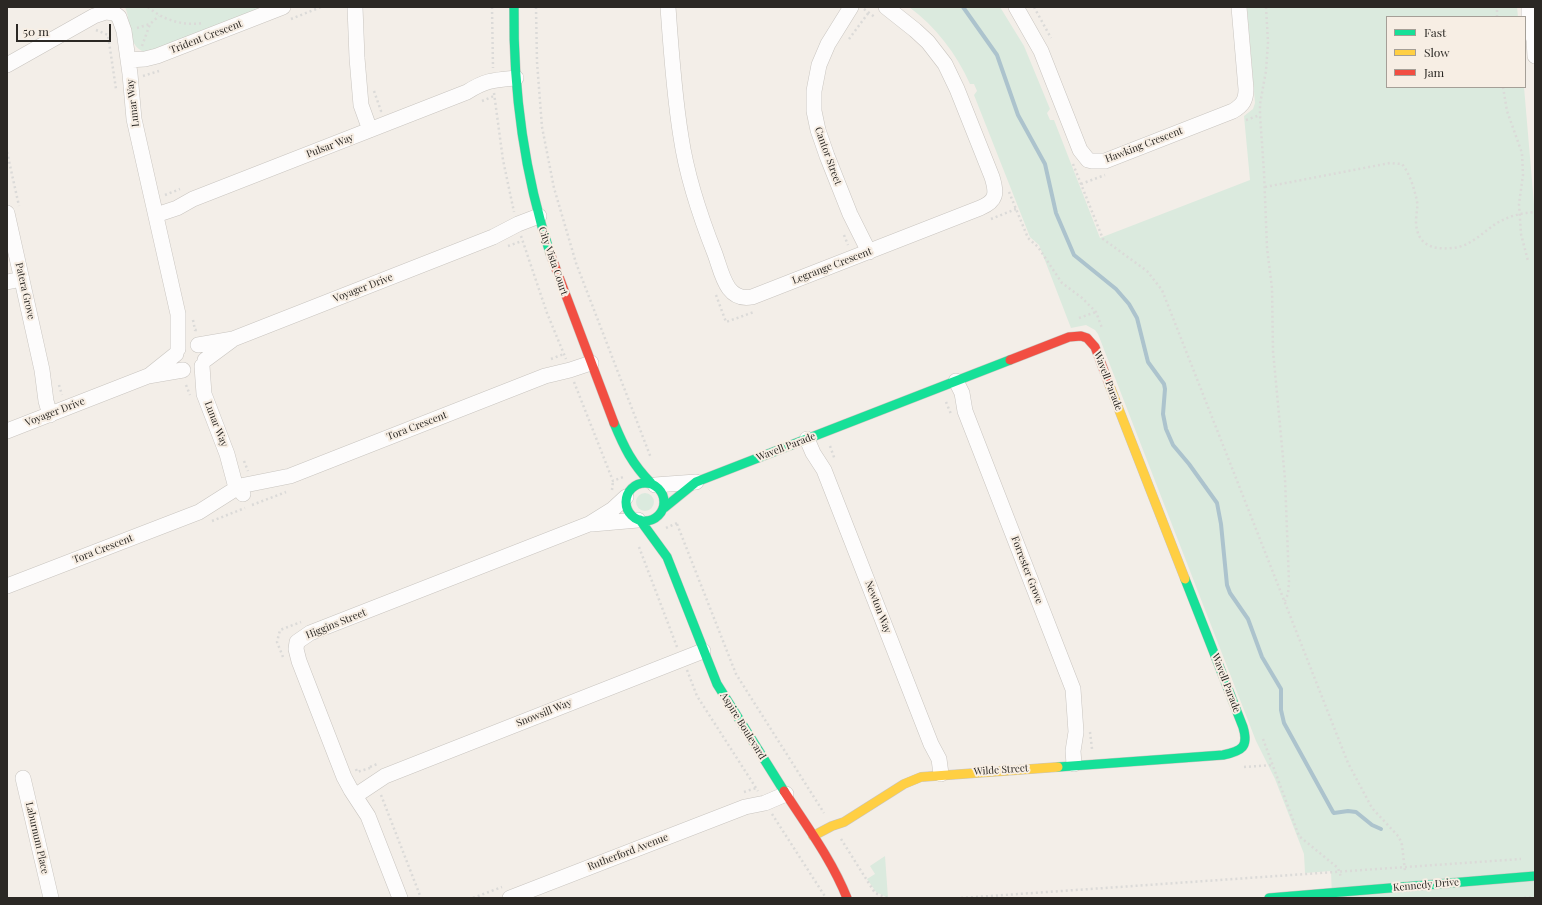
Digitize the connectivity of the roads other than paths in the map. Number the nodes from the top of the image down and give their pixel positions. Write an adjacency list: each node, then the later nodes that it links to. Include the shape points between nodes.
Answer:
1 (283, 7): 15 (street, Trident Crescent, via 157,56)
2 (355, 7): 18 (street, via 360,85)
3 (514, 7): 17 (street)
4 (668, 7): 22 (street, Legrange Crescent, via 677,114 685,161 707,234 731,292 738,298 752,298)
5 (851, 7): 12 (street, Cantor Street)
6 (1016, 7): 7 (street, Hawking Crescent, via 1041,51 1080,150 1088,160 1096,162 1233,111 1240,106 1245,100 1246,89)
7 (1239, 7)
8 (1529, 7): 13 (street, via 1529,23)
9 (864, 9): 12 (street, Cantor Street)
10 (114, 10): 15 (street, Lunar Way); 16 (street, Lunar Way, via 94,16)
11 (883, 14): 22 (street, Legrange Crescent, via 915,30 945,64 957,88 994,184 995,193 988,205)
12 (838, 30): 22 (street, Cantor Street, via 828,44 819,65 814,91 814,111 821,141 850,214)
13 (1534, 35): 14 (street)
14 (1535, 56)
15 (135, 60): 19 (street, Lunar Way, via 134,119)
16 (7, 65)
17 (516, 82): 18 (street, Pulsar Way, via 467,92); 21 (street, City Vista Court, via 527,166)
18 (374, 129): 19 (street, Pulsar Way, via 193,199 178,208)
19 (154, 210): 25 (street, Lunar Way)
20 (14, 213): 23 (street, Patera Grove)
21 (540, 221): 26 (street, Voyager Drive, via 518,224 493,237); 29 (street, City Vista Court)
22 (859, 249)
23 (16, 274): 24 (street); 35 (street, Patera Grove, via 42,370 46,401)
24 (7, 282)
25 (185, 314): 27 (street, Lunar Way); 28 (street, Lunar Way)
26 (233, 339): 27 (street, Voyager Drive); 30 (street, Voyager Drive)
27 (198, 340): 28 (street, via 185,344); 30 (street, via 204,351)
28 (177, 352): 31 (street, via 177,363); 32 (street, Voyager Drive)
29 (589, 359): 38 (street, City Vista Court); 43 (street, Tora Crescent, via 567,363 545,376 290,476 272,488)
30 (203, 363): 31 (street, via 195,371); 34 (street, Lunar Way)
31 (185, 370): 32 (street, Voyager Drive); 34 (street, Lunar Way)
32 (148, 376): 35 (street, Voyager Drive)
33 (952, 382): 37 (street, Wavell Parade); 53 (street, Wavell Parade, via 1074,335 1088,337 1095,347 1246,738 1242,749 1231,753); 54 (street, Forrester Grove, via 962,393 958,413 1071,683 1076,732 1082,750)
34 (204, 394): 43 (street, Lunar Way, via 227,454 240,475)
35 (55, 413): 36 (street, Voyager Drive)
36 (7, 431)
37 (811, 438): 41 (street, Wavell Parade); 55 (street, Newton Way, via 820,450 824,470 939,759)
38 (624, 448): 39 (street); 42 (street, via 639,471)
39 (626, 469)
40 (627, 482): 44 (street)
41 (696, 482): 42 (street, Wavell Parade); 45 (street, Wavell Parade)
42 (653, 484): 44 (street, via 635,485); 45 (street, via 664,495)
43 (241, 489): 51 (street, Tora Crescent, via 224,506 199,512)
44 (627, 495): 46 (street, via 627,508 633,517); 48 (street, Higgins Street, via 613,509)
45 (663, 509): 46 (street, via 653,520); 47 (street)
46 (639, 520): 48 (street, Higgins Street); 50 (street, Aspire Boulevard)
47 (663, 523)
48 (589, 524): 58 (street, Higgins Street, via 310,633 297,642 297,654)
49 (664, 536): 50 (street, Aspire Boulevard)
50 (667, 557): 52 (street, Aspire Boulevard)
51 (7, 586)
52 (703, 651): 57 (street, Aspire Boulevard, via 717,684); 58 (street, Snowsill Way)
53 (1169, 758): 54 (street, Wilde Street)
54 (1078, 764): 55 (street, Wilde Street)
55 (935, 775): 59 (street, Wilde Street, via 911,780)
56 (24, 778): 64 (street, Laburnum Place)
57 (783, 789): 60 (street, Aspire Boulevard); 66 (street, Rutherford Avenue, via 765,803 745,807)
58 (351, 790): 65 (street, Higgins Street, via 368,816)
59 (837, 826): 60 (street, Wilde Street)
60 (816, 840): 62 (street, Aspire Boulevard)
61 (1535, 876): 63 (street, Kennedy Drive)
62 (841, 883): 67 (street, Aspire Boulevard); 68 (street, Aspire Boulevard)
63 (1308, 897): 69 (street, Kennedy Drive)
64 (51, 898)
65 (400, 898)
66 (510, 898)
67 (847, 898)
68 (859, 898)
69 (1269, 898)

